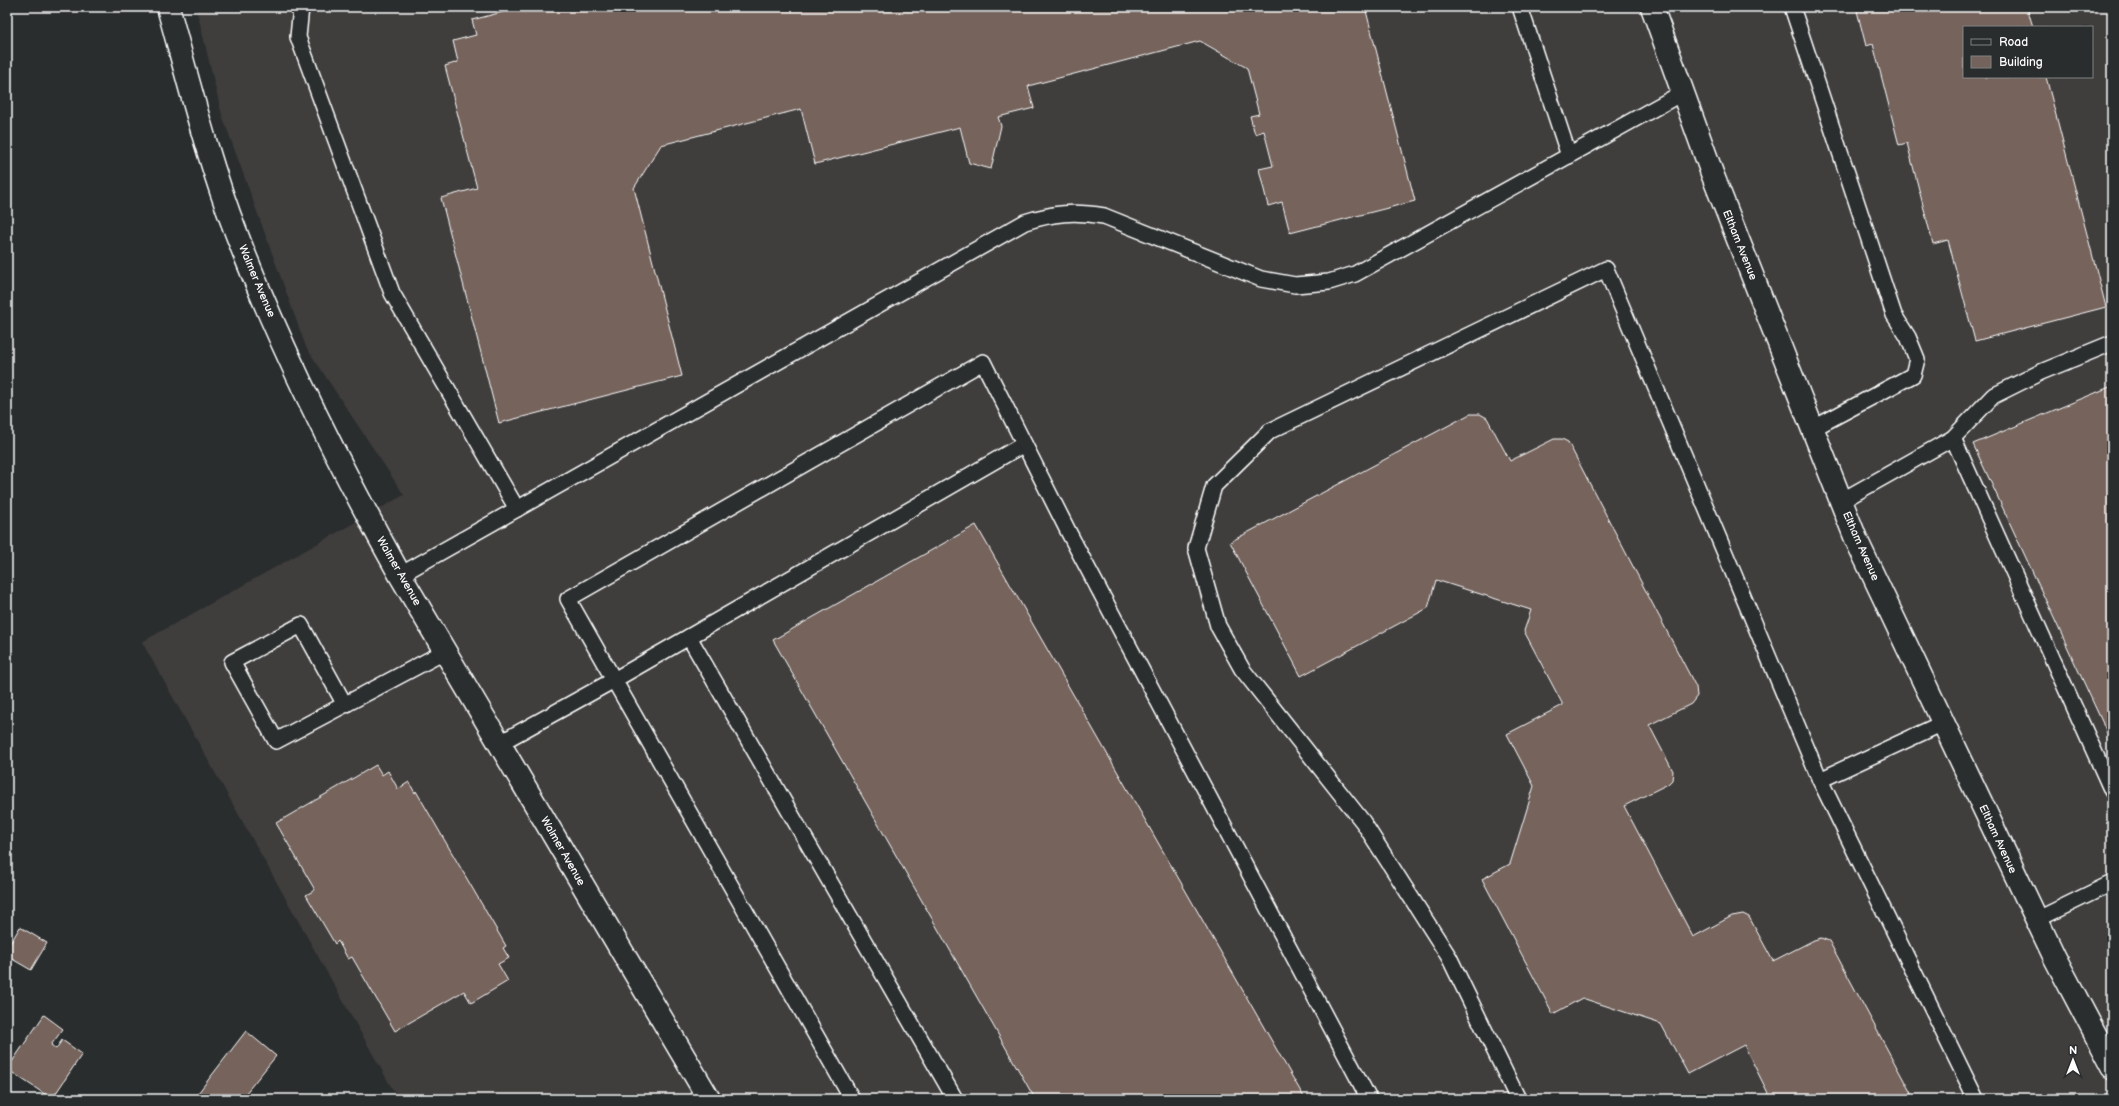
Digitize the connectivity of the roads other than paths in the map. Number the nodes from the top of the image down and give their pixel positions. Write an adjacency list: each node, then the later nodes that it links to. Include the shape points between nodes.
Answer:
1 (168, 7): 14 (street, Walmer Avenue, via 199,120 237,234 296,373 363,508)
2 (301, 7): 13 (lane, via 298,37 392,293)
3 (1520, 7): 7 (lane)
4 (1652, 7): 6 (street, Eltham Avenue)
5 (1792, 7): 9 (lane, via 1894,314 1908,337 1917,360 1913,375)
6 (1682, 93): 7 (lane); 9 (street, Eltham Avenue)
7 (1568, 156): 13 (lane, via 1355,274 1329,282 1295,285 1262,279 1104,216 1079,212 1048,215 1025,222)
8 (2112, 343): 10 (lane, via 2041,372 1992,396)
9 (1812, 429): 12 (street, Eltham Avenue)
10 (1953, 438): 12 (lane); 22 (lane)
11 (1024, 444): 15 (lane); 17 (lane, via 983,362 568,599); 29 (lane)
12 (1841, 501): 19 (street, Eltham Avenue, via 1856,539)
13 (517, 509): 14 (lane)
14 (400, 575): 16 (street, Walmer Avenue)
15 (689, 637): 17 (lane); 28 (lane)
16 (446, 651): 18 (lane); 20 (street, Walmer Avenue)
17 (614, 680): 20 (lane); 27 (lane)
18 (345, 705): 18 (lane, via 276,741 232,662 301,625)
19 (1943, 723): 21 (lane); 24 (street, Eltham Avenue)
20 (500, 743): 26 (street, Walmer Avenue)
21 (1820, 780): 30 (lane, via 1606,269 1270,431 1214,486 1196,548 1218,626 1242,669 1363,822 1445,950); 31 (lane)
22 (2112, 791)
23 (2112, 883): 24 (lane)
24 (2036, 920): 25 (street, Eltham Avenue)
25 (2112, 1066)
26 (709, 1099)
27 (852, 1099)
28 (955, 1099)
29 (1369, 1099)
30 (1518, 1099)
31 (1976, 1099)

